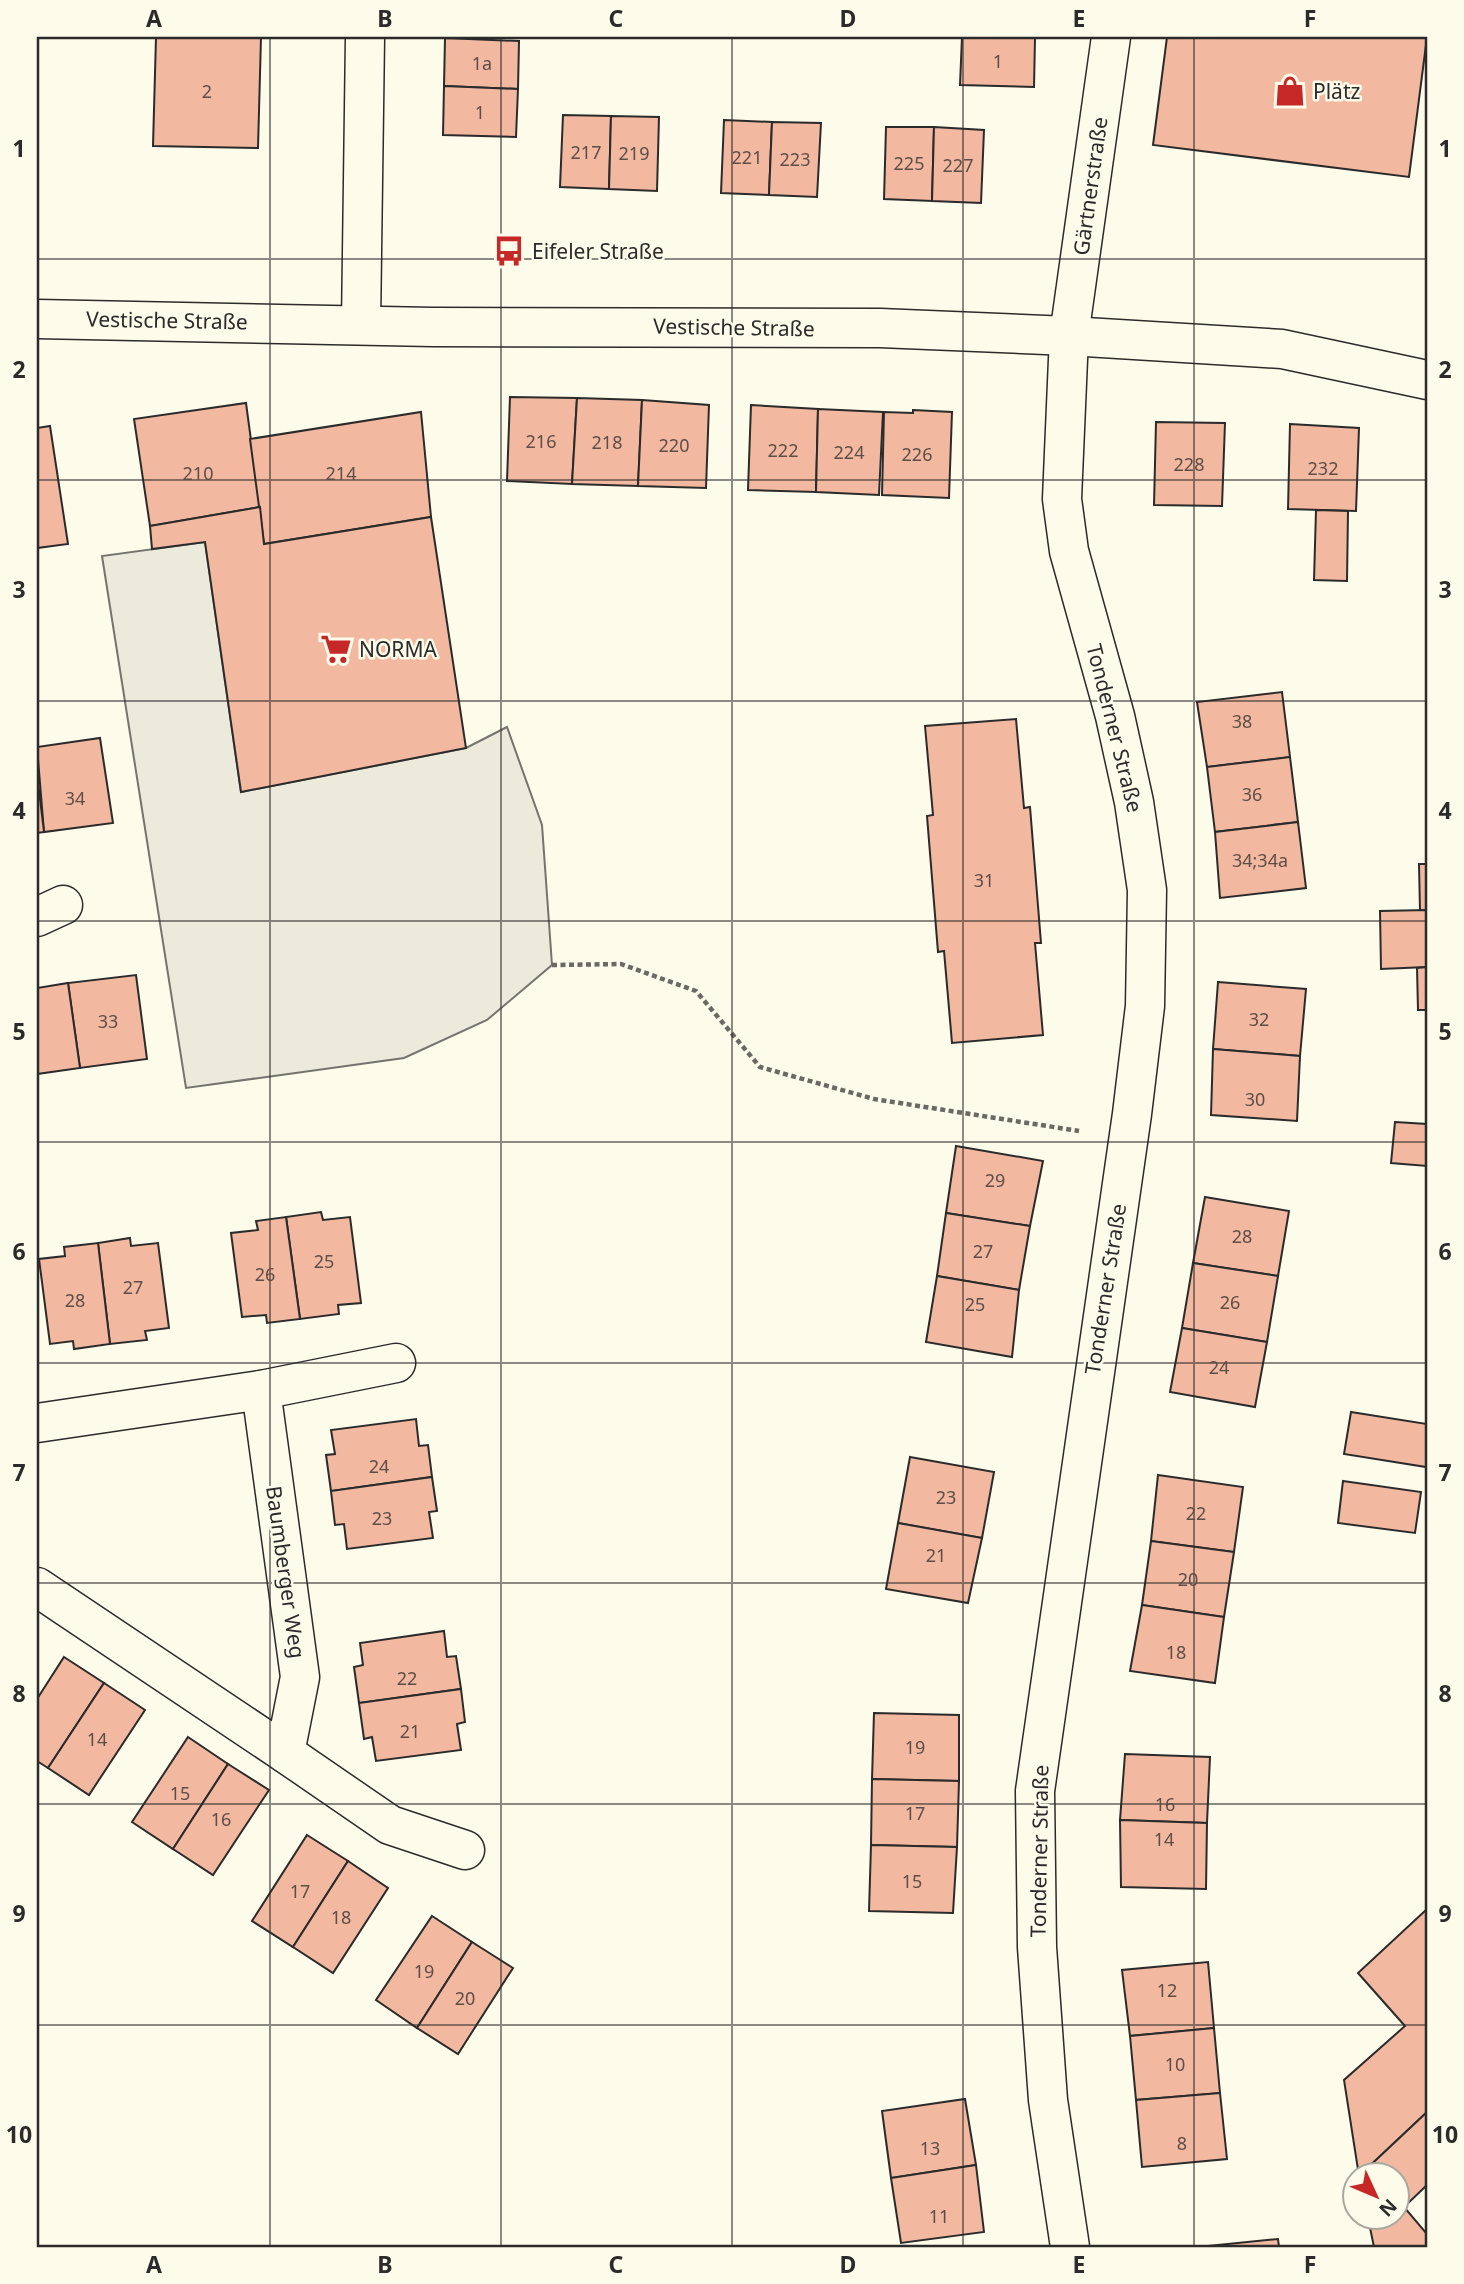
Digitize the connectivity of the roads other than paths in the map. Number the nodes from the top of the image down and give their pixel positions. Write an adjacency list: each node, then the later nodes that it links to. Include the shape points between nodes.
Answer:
1 (365, 37): 4 (street)
2 (1111, 37): 5 (street, Gärtnerstraße)
3 (37, 319): 4 (street, Vestische Straße)
4 (361, 325): 5 (street, Vestische Straße, via 880,328)
5 (1069, 336): 6 (street, Vestische Straße, via 1282,349); 13 (street, Tonderner Straße, via 1062,499 1067,538 1115,716 1147,890 1145,1006 1132,1114 1035,1791 1037,1947 1048,2100)
6 (1427, 380)
7 (396, 1363): 8 (street)
8 (261, 1390): 9 (street); 11 (street, Baumberger Weg, via 300,1677)
9 (37, 1423)
10 (37, 1587): 11 (street)
11 (285, 1753): 12 (street, via 390,1825)
12 (466, 1850)
13 (1070, 2247)

